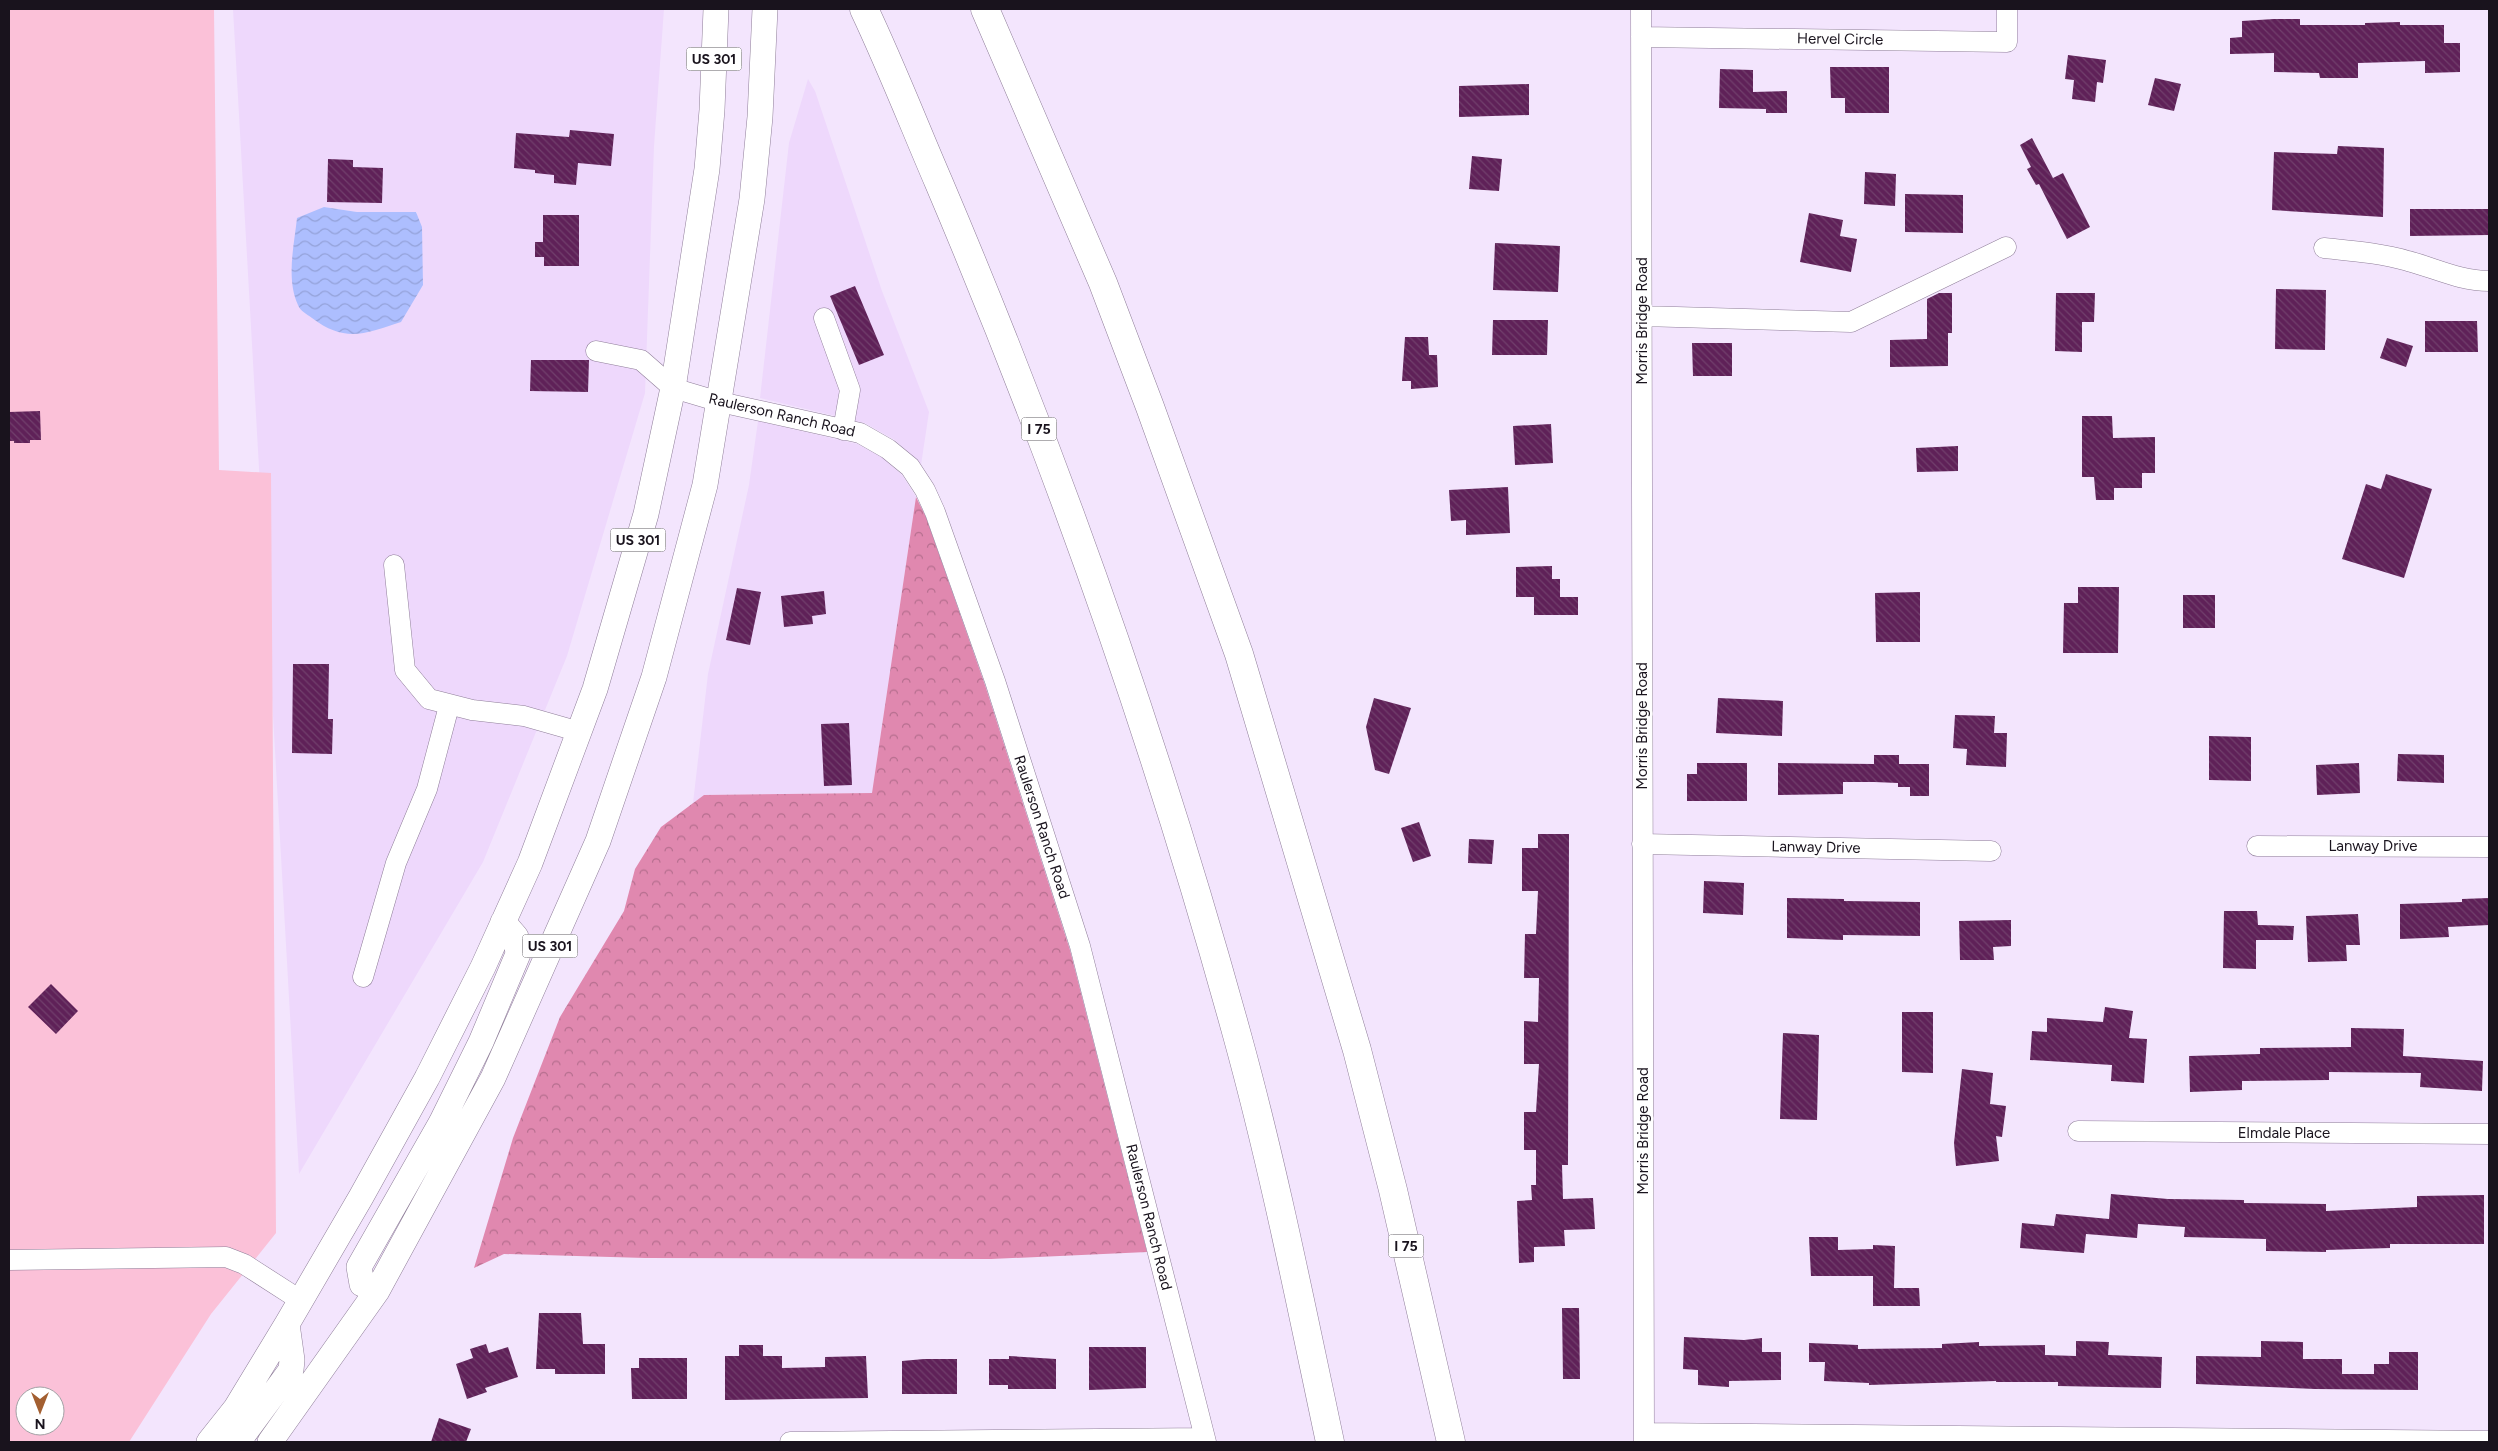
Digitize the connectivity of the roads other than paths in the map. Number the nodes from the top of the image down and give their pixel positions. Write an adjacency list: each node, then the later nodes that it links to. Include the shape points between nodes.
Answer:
1 (716, 9): 14 (main road, US 301, via 707,169)
2 (765, 9): 15 (main road, US 301, via 752,199)
3 (864, 9): 39 (highway, I 75, via 996,318 1072,513 1136,702 1238,1037 1282,1214)
4 (985, 9): 40 (highway, I 75, via 1102,283 1239,654 1357,1050 1393,1190)
5 (1641, 9): 7 (street, Morris Bridge Road)
6 (2008, 9): 7 (street, Hervel Circle, via 2006,42)
7 (1641, 37): 11 (street, Morris Bridge Road)
8 (2006, 248): 11 (street, via 1852,322)
9 (2324, 248): 10 (street, via 2372,252 2468,280)
10 (2489, 281)
11 (1642, 316): 20 (street, Morris Bridge Road)
12 (824, 318): 16 (street, via 850,390)
13 (596, 351): 14 (street, via 641,360)
14 (673, 388): 15 (street, Raulerson Ranch Road); 19 (main road, US 301, via 646,514)
15 (720, 402): 16 (street, Raulerson Ranch Road); 29 (main road, US 301, via 705,485 654,677 598,841 493,1078)
16 (843, 430): 33 (street, Raulerson Ranch Road, via 868,437 910,467 932,504 951,555 1080,946)
17 (394, 565): 18 (street, via 405,670 429,699)
18 (449, 706): 19 (street, via 524,716); 25 (street, via 427,789 396,863)
19 (580, 732): 24 (main road, US 301, via 530,863)
20 (1642, 844): 23 (street, Lanway Drive); 32 (street, Morris Bridge Road)
21 (2257, 846): 22 (street, Lanway Drive)
22 (2489, 847)
23 (1991, 850)
24 (503, 922): 29 (main road, via 516,937 518,954 481,1042 441,1123 359,1267 362,1284); 30 (main road, US 301, via 428,1078)
25 (362, 977)
26 (2078, 1132): 27 (street, Elmdale Place)
27 (2489, 1134)
28 (9, 1260): 30 (street, via 226,1257 244,1264)
29 (377, 1290): 37 (main road, US 301)
30 (300, 1300): 31 (main road, US 301)
31 (287, 1324): 35 (main road, US 301, via 236,1408); 36 (main road, via 291,1370)
32 (1644, 1437): 34 (street)
33 (1206, 1440): 38 (street)
34 (2489, 1441)
35 (209, 1442)
36 (238, 1442)
37 (270, 1442)
38 (790, 1442)
39 (1330, 1442)
40 (1450, 1442)

